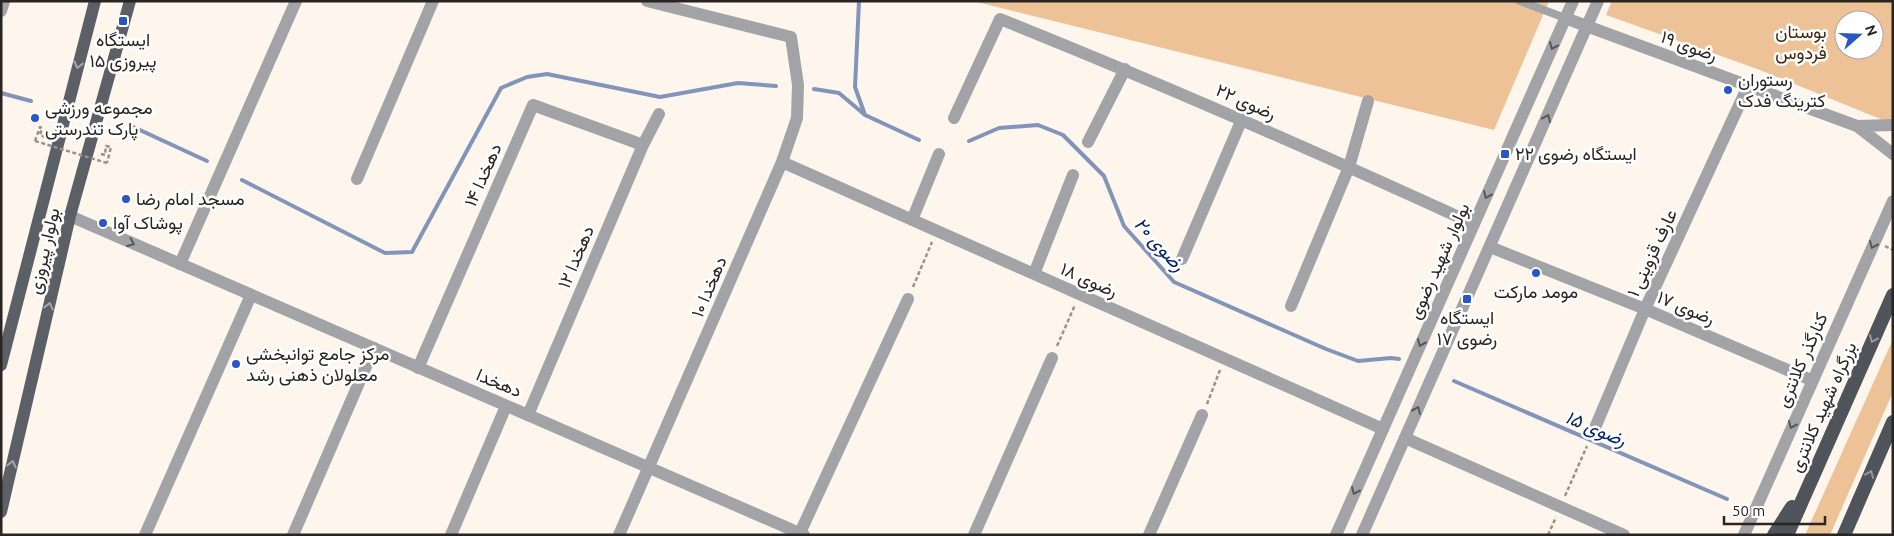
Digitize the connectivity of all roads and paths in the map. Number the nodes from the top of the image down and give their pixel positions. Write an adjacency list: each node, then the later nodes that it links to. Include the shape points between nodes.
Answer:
1 (4, 1): 10 (street)
2 (95, 1): 51 (main road, بولوار پیروزی, one-way to 51)
3 (130, 1): 32 (main road, بولوار پیروزی)
4 (296, 1): 40 (street)
5 (433, 1): 30 (street)
6 (647, 1): 27 (street, دهخدا ۱۰, via 791,37 798,85 797,118)
7 (1520, 1): 11 (lane)
8 (1572, 1): 11 (street, بولوار شهید رضوی)
9 (1598, 1): 12 (street)
10 (1, 11)
11 (1565, 18): 12 (street, رضوی ۱۹); 34 (street, بولوار شهید رضوی, one-way to 34)
12 (1587, 27): 14 (street, رضوی ۱۹); 37 (street, one-way to 12)
13 (1125, 69): 17 (street, رضوی ۲۲, via 1000,19); 18 (street, رضوی ۲۲); 22 (street)
14 (1748, 86): 20 (street, رضوی ۱۹); 47 (street, عارف قزوینی ۱)
15 (1368, 101): 28 (street)
16 (659, 114): 23 (street, دهخدا ۱۲)
17 (954, 118)
18 (1242, 119): 28 (street, رضوی ۲۲); 39 (street)
19 (1893, 125): 20 (street)
20 (1857, 126): 25 (street)
21 (40, 135): 26 (path, bridge, via 40,127 35,141 107,163 110,147 106,146)
22 (1088, 142)
23 (644, 145): 52 (street, دهخدا ۱۴, via 533,105); 55 (street, دهخدا ۱۲)
24 (939, 154): 33 (street)
25 (1893, 154)
26 (105, 155)
27 (782, 162): 33 (street, رضوی ۱۸); 61 (street, دهخدا ۱۰)
28 (1349, 167): 34 (street, رضوی ۲۲); 46 (street)
29 (1073, 174): 41 (street)
30 (357, 179)
31 (1893, 201): 53 (street, کنارگذر کلانتری, one-way to 53)
32 (70, 216): 40 (street, دهخدا, one-way to 40); 64 (main road, بولوار پیروزی, one-way to 32)
33 (912, 220): 35 (street, رضوی ۱۸)
34 (1474, 224): 58 (street, بولوار شهید رضوی, one-way to 58)
35 (936, 231): 41 (street, رضوی ۱۸); 45 (path)
36 (1884, 246): 38 (path)
37 (1490, 247): 47 (street, رضوی ۱۷); 59 (street, one-way to 37)
38 (1893, 250)
39 (1182, 259)
40 (180, 264): 43 (street, دهخدا)
41 (1034, 274): 42 (street, رضوی ۱۸)
42 (1079, 294): 49 (path); 50 (street, رضوی ۱۸)
43 (251, 295): 48 (street, دهخدا); 66 (street)
44 (1893, 295): 62 (highway, بزرگراه شهید کلانتری, one-way to 62)
45 (908, 299): 65 (street)
46 (1291, 306)
47 (1645, 309): 53 (street, رضوی ۱۷); 60 (street, عارف قزوینی ۱)
48 (374, 348): 52 (street, دهخدا); 67 (street)
49 (1052, 358): 70 (street)
50 (1224, 359): 56 (path); 58 (street, رضوی ۱۸)
51 (1, 365)
52 (418, 368): 54 (street, دهخدا)
53 (1811, 380): 76 (street, کنارگذر کلانتری, one-way to 76)
54 (506, 406): 55 (street, دهخدا); 68 (street)
55 (528, 415): 61 (street, دهخدا)
56 (1202, 415): 71 (street)
57 (1893, 422): 79 (highway, one-way to 57)
58 (1383, 429): 72 (street, بولوار شهید رضوی, one-way to 72)
59 (1405, 438): 63 (street); 73 (street)
60 (1590, 440): 63 (path)
61 (649, 468): 65 (street, دهخدا); 69 (street, دهخدا ۱۰)
62 (1812, 478): 77 (highway); 78 (highway, بزرگراه شهید کلانتری)
63 (1560, 506): 74 (path); 75 (street)
64 (1, 512)
65 (800, 534)
66 (145, 535)
67 (294, 535)
68 (451, 535)
69 (619, 535)
70 (974, 535)
71 (1149, 535)
72 (1336, 535)
73 (1362, 535)
74 (1548, 535)
75 (1624, 535)
76 (1744, 535)
77 (1774, 535)
78 (1787, 535)
79 (1844, 535)

